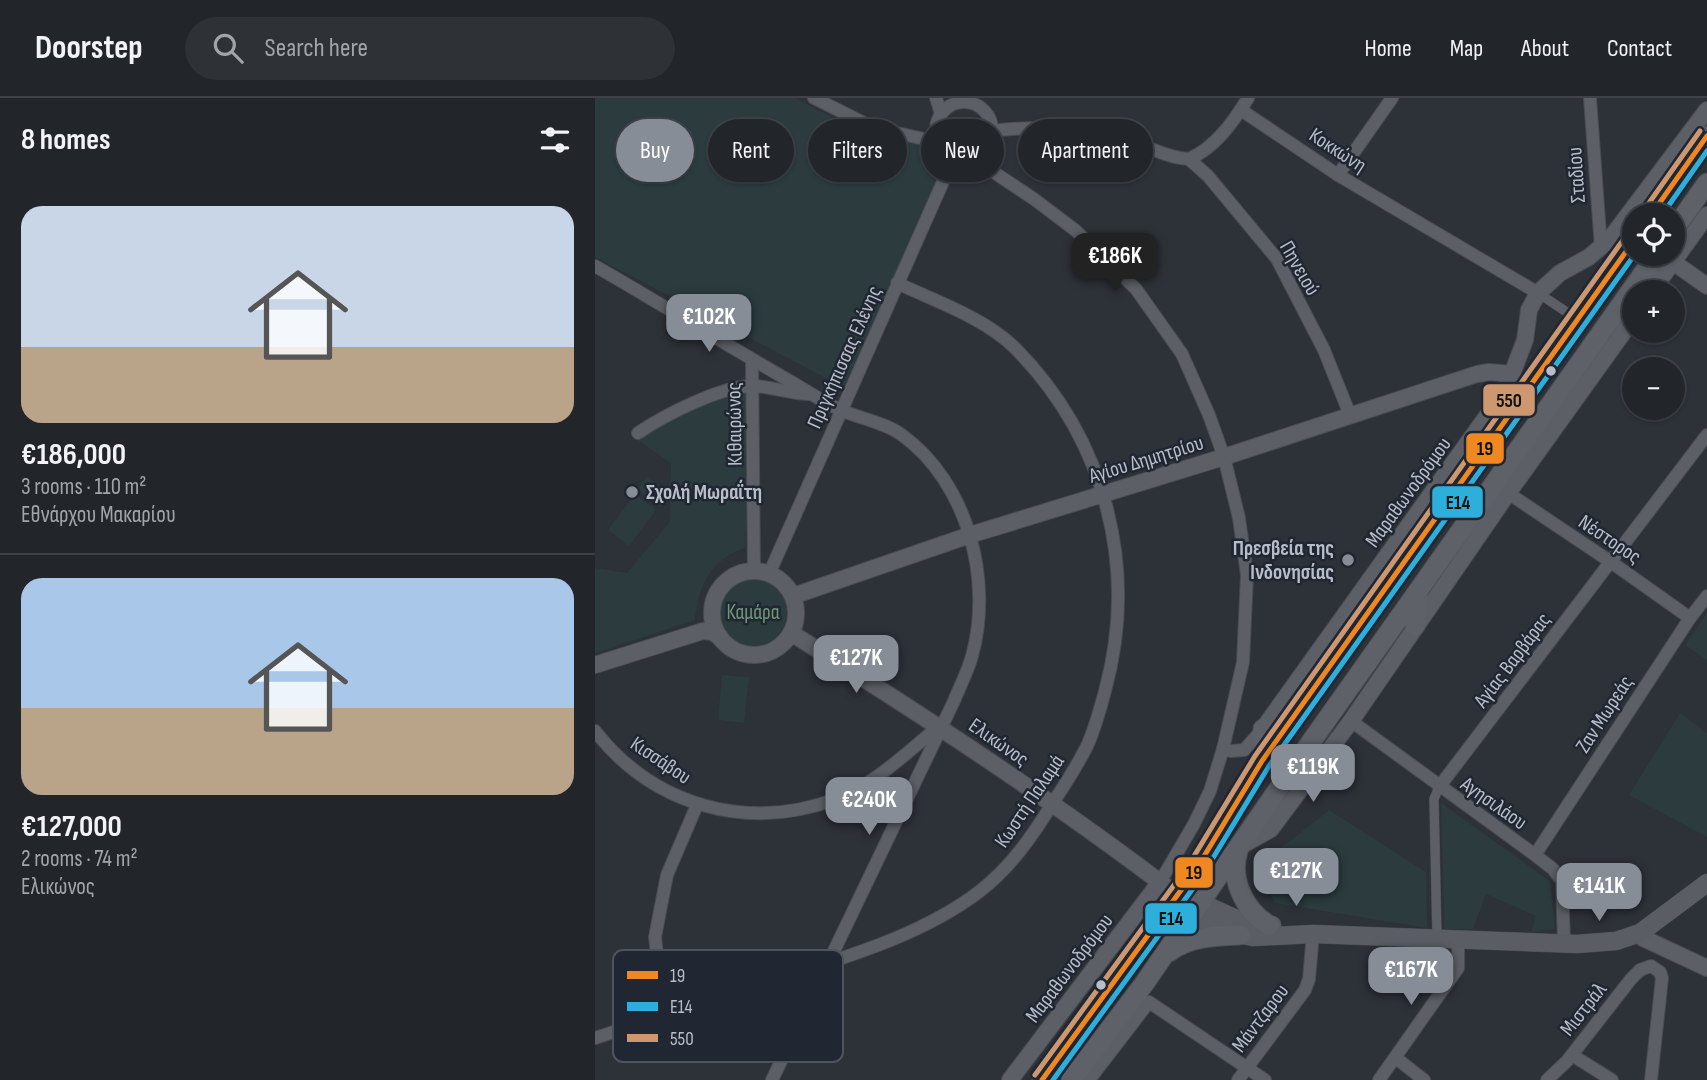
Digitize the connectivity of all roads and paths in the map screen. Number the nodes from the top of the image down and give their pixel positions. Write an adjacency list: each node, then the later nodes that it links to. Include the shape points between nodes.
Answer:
1 (814, 98): 14 (street, via 874,128)
2 (936, 98): 9 (street)
3 (1248, 98): 7 (street)
4 (1392, 98): 16 (street)
5 (1590, 98): 26 (street, Σταδίου)
6 (977, 101): 9 (street, via 956,103); 11 (street)
7 (1241, 110): 15 (street, via 1217,139); 16 (street, Κοκκώνη)
8 (1707, 110): 20 (street)
9 (941, 114): 10 (street)
10 (939, 119)
11 (990, 119)
12 (1004, 130): 15 (street, via 1076,128)
13 (1707, 136): 21 (main road)
14 (921, 138)
15 (1189, 159): 43 (street, Πηνειού, via 1277,259 1324,350)
16 (1338, 175): 34 (street, Κοκκώνη)
17 (1004, 179): 48 (street, via 1075,230 1136,289 1182,354)
18 (943, 182): 32 (street, Πριγκήπισσας Ελένης)
19 (1707, 183): 22 (main road)
20 (1649, 203)
21 (1651, 203)
22 (1685, 214)
23 (1707, 215): 25 (street)
24 (1622, 230): 26 (street)
25 (1685, 238)
26 (1601, 248): 34 (street)
27 (1622, 256): 35 (main road)
28 (595, 266): 30 (street)
29 (1677, 266): 33 (street)
30 (610, 275): 31 (street); 38 (street)
31 (595, 279)
32 (897, 284): 42 (street, Πριγκήπισσας Ελένης); 51 (street, Κωστή Παλαμά, via 954,309 1012,345 1078,432)
33 (1707, 286)
34 (1538, 293): 35 (street, Κοκκώνη); 39 (street, Μαραθωνοδρόμου)
35 (1577, 319): 44 (main road)
36 (1622, 320): 49 (main road)
37 (1622, 322): 50 (street)
38 (753, 360): 40 (street, Κιθαιρώνος); 41 (street)
39 (1512, 374): 43 (street, Αγίου Δημητρίου, via 1477,374); 46 (street, Μαραθωνοδρόμου)
40 (754, 386): 41 (street); 45 (street, via 685,406); 54 (street, Κιθαιρώνος)
41 (813, 394): 42 (street)
42 (841, 410): 52 (street, via 901,433 920,450 940,475); 54 (street, Πριγκήπισσας Ελένης)
43 (1350, 415): 48 (street, Αγίου Δημητρίου)
44 (1501, 424): 46 (main road); 68 (main road)
45 (638, 433)
46 (1476, 433): 65 (street, Μαραθωνοδρόμου)
47 (1707, 435): 53 (street, Αγίας Βαρβάρας)
48 (1224, 457): 51 (street, Αγίου Δημητρίου); 67 (street, via 1247,575 1243,662)
49 (1511, 460): 50 (main road); 55 (main road)
50 (1511, 489): 53 (street, Νέστορος); 59 (street)
51 (1104, 494): 52 (street, Αγίου Δημητρίου); 70 (street, Κωστή Παλαμά, via 1117,558 1112,667 1088,743)
52 (970, 535): 56 (street, Αγίου Δημητρίου); 64 (street, via 979,592 972,656)
53 (1611, 562): 58 (street, Νέστορος); 69 (street, Αγίας Βαρβάρας)
54 (762, 572): 56 (street, via 779,579); 61 (street, via 735,576 720,589 713,618)
55 (1418, 592): 59 (main road); 72 (main road)
56 (793, 596): 60 (street, via 796,621)
57 (1707, 596): 58 (street, Ζαν Μωρεάς)
58 (1690, 618): 73 (street, Ζαν Μωρεάς)
59 (1415, 626): 63 (street)
60 (791, 633): 61 (street, via 777,648 757,654 736,650); 64 (street, Ελικώνος)
61 (720, 637): 62 (street, via 703,631)
62 (595, 665)
63 (1351, 722): 69 (street, Αγησιλάου); 72 (street, via 1271,829)
64 (940, 726): 70 (street, Ελικώνος); 71 (street, Κισσάβου, via 863,785 837,799 772,813 738,814); 86 (street)
65 (1263, 729): 67 (street, Μαραθωνοδρόμου, via 1244,750); 68 (main road)
66 (595, 731): 71 (street, Κισσάβου, via 633,768)
67 (1223, 749): 74 (street, via 1210,791)
68 (1262, 761): 76 (main road)
69 (1439, 787): 73 (street, Αγησιλάου); 82 (street, Αγίας Βαρβάρας, via 1434,799)
70 (1052, 804): 74 (street, Ελικώνος); 87 (street, Κωστή Παλαμά, via 1028,843 979,891 941,916)
71 (697, 805): 85 (street, via 667,875)
72 (1241, 846): 77 (main road); 78 (main road, via 1235,868 1241,892 1252,912)
73 (1535, 855): 84 (street, Αγησιλάου, via 1562,881)
74 (1160, 882): 76 (street, Ελικώνος); 97 (street, Μαραθωνοδρόμου)
75 (1707, 883): 79 (main road)
76 (1177, 895): 77 (main road); 98 (main road)
77 (1198, 907): 78 (main road); 81 (main road, via 1215,927); 88 (main road)
78 (1269, 925): 80 (main road)
79 (1640, 933): 84 (main road, via 1616,941); 89 (street)
80 (1313, 934): 81 (main road); 82 (main road); 95 (street, Μάντζαρου, via 1305,990)
81 (1240, 935): 88 (main road, via 1189,942)
82 (1437, 939): 83 (main road)
83 (1458, 940): 84 (main road); 93 (street, via 1458,968)
84 (1565, 944)
85 (656, 950)
86 (833, 950)
87 (843, 956)
88 (1163, 958): 99 (main road)
89 (1707, 968)
90 (613, 1032): 91 (street, Κωστή Παλαμά)
91 (595, 1038)
92 (1572, 1055): 105 (street, Μιστράλ); 106 (street); 107 (street, Μιστράλ, via 1630,979 1651,966 1662,978)
93 (1396, 1058): 103 (street); 104 (street)
94 (780, 1062): 96 (street)
95 (1247, 1068): 100 (street, via 1149,1002); 101 (street, Μάντζαρου); 102 (street)
96 (772, 1080)
97 (1010, 1080)
98 (1042, 1080)
99 (1071, 1080)
100 (1089, 1080)
101 (1238, 1080)
102 (1265, 1080)
103 (1379, 1080)
104 (1424, 1080)
105 (1547, 1080)
106 (1612, 1080)
107 (1651, 1080)

